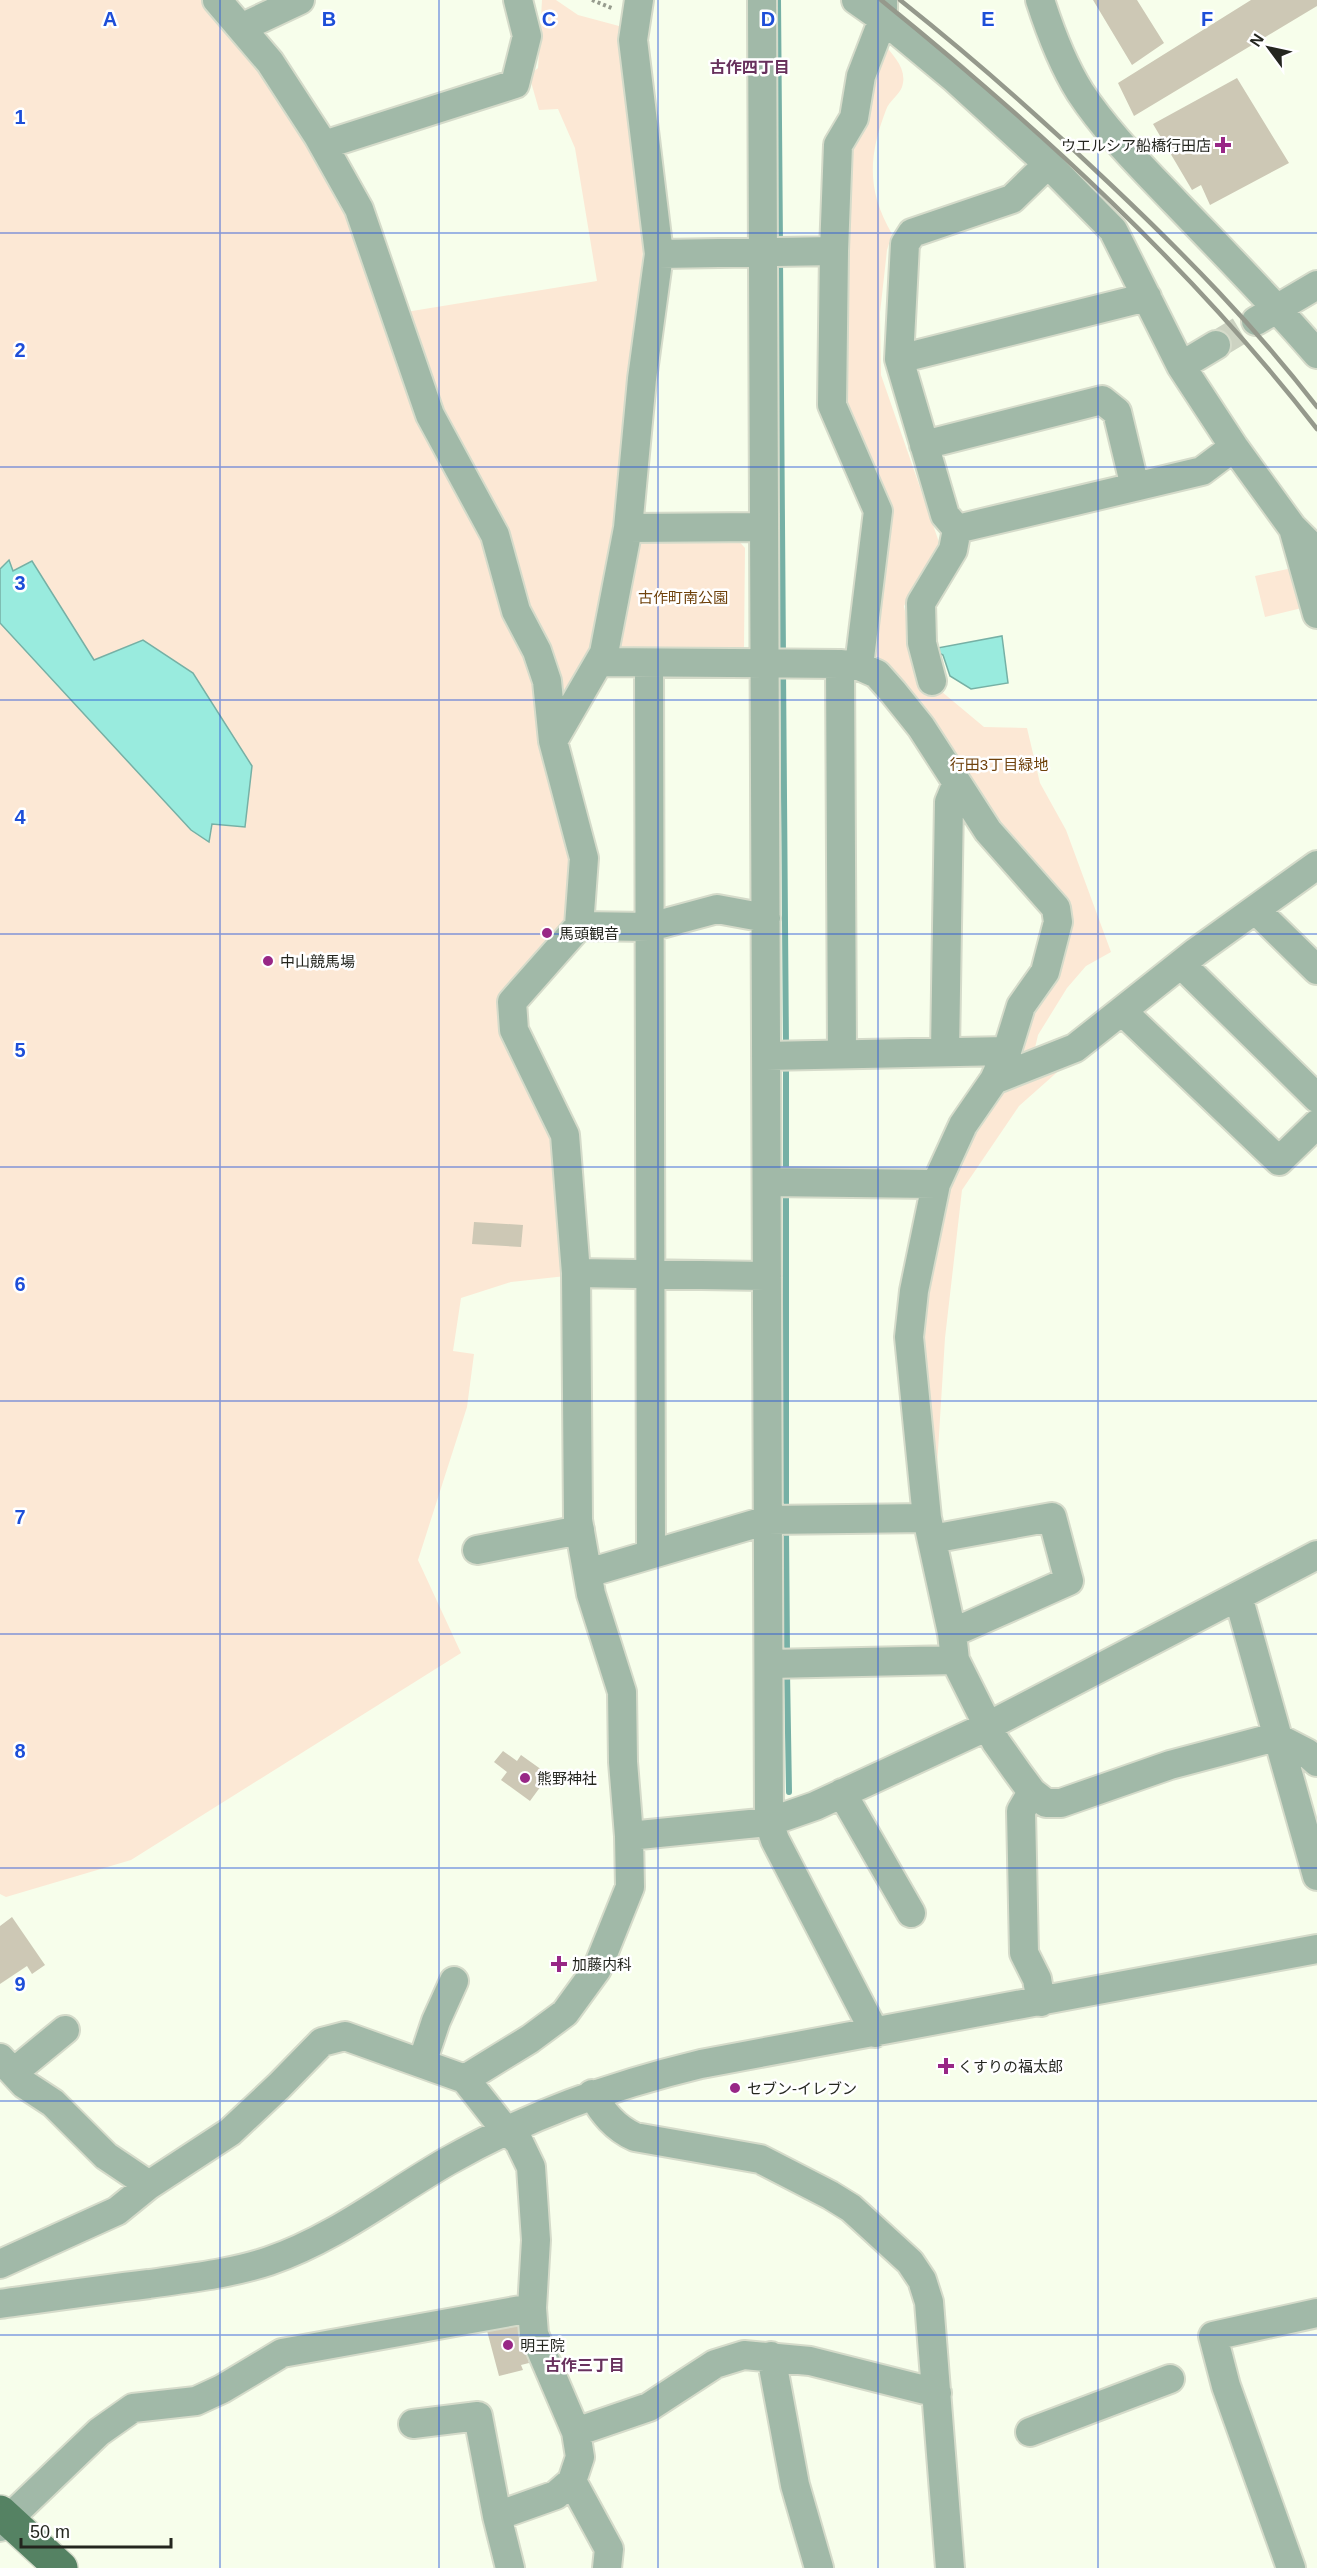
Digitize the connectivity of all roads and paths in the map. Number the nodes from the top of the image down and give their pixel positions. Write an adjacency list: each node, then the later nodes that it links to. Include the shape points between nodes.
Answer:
1 (217, 0): 9 (street)
2 (300, 0): 9 (street)
3 (518, 0): 10 (street, via 527,36 515,84)
4 (639, 0): 14 (street, via 633,40)
5 (762, 0): 13 (street)
6 (856, 0): 8 (street)
7 (1040, 0): 17 (street, via 1063,58 1094,112)
8 (883, 9): 11 (street); 12 (street, via 861,76 854,118 838,145)
9 (241, 28): 10 (street, via 270,62)
10 (324, 146): 36 (street, via 359,208 430,416 495,535 516,611 537,651 547,681)
11 (1048, 164): 16 (street, via 1113,230); 20 (street, via 1012,199 912,233 905,244)
12 (834, 250): 13 (street); 34 (street, via 832,405 878,511)
13 (762, 252): 14 (street); 25 (street)
14 (659, 254): 27 (street)
15 (1317, 285): 17 (street)
16 (1147, 297): 20 (street); 21 (street)
17 (1267, 315): 19 (street)
18 (1216, 345): 21 (street)
19 (1317, 354)
20 (899, 358): 22 (street)
21 (1181, 366): 23 (street)
22 (924, 445): 24 (street, via 1102,400 1117,412); 28 (street, via 945,514)
23 (1234, 447): 24 (street, via 1202,471); 26 (street)
24 (1135, 487): 28 (street)
25 (764, 527): 27 (street); 33 (street)
26 (1292, 527): 29 (street); 30 (street)
27 (628, 528): 31 (street)
28 (957, 529): 35 (street, via 953,550 921,603 922,643)
29 (1317, 552)
30 (1317, 614)
31 (599, 663): 32 (street); 36 (street)
32 (650, 663): 33 (street); 42 (street)
33 (764, 664): 34 (street); 40 (street)
34 (849, 665): 37 (street, via 877,674 921,728); 48 (street)
35 (932, 681)
36 (553, 741): 41 (street, via 584,858)
37 (956, 785): 46 (street, via 988,831 1056,908 1058,922 1046,972 1022,1006); 47 (street, via 949,802)
38 (1317, 865): 39 (street)
39 (1256, 910): 43 (street); 44 (street)
40 (766, 918): 42 (street, via 717,909); 49 (street)
41 (579, 926): 42 (street); 55 (street, via 512,1002 514,1030 565,1135)
42 (650, 927): 56 (street)
43 (1181, 964): 45 (street); 51 (street)
44 (1317, 970)
45 (1122, 1011): 50 (street, via 1075,1048); 52 (street, via 1279,1161)
46 (1007, 1051): 47 (street); 50 (street)
47 (945, 1052): 48 (street)
48 (842, 1054): 49 (street)
49 (766, 1056): 53 (street)
50 (994, 1080): 54 (street, via 963,1125)
51 (1317, 1098)
52 (1317, 1124)
53 (767, 1182): 54 (street); 57 (street)
54 (936, 1184): 59 (street, via 914,1291 909,1337)
55 (576, 1273): 56 (street); 60 (street, via 575,1420)
56 (650, 1274): 57 (street); 62 (street)
57 (767, 1276): 58 (street)
58 (768, 1520): 59 (street); 62 (street); 67 (street)
59 (930, 1529): 66 (street); 66 (street, via 1052,1517 1069,1581)
60 (580, 1530): 61 (street); 64 (street)
61 (477, 1551)
62 (651, 1554): 64 (street)
63 (1317, 1555): 65 (street)
64 (588, 1573): 74 (street, via 622,1692)
65 (1238, 1596): 68 (street); 69 (street)
66 (954, 1647): 67 (street); 68 (street)
67 (769, 1664): 73 (street)
68 (988, 1725): 71 (street); 72 (street)
69 (1276, 1737): 70 (street); 71 (street, via 1170,1765 1061,1803 1046,1803); 75 (street)
70 (1317, 1762)
71 (1032, 1792): 79 (street, via 1022,1811 1024,1953 1037,1979)
72 (842, 1793): 73 (street); 76 (street)
73 (769, 1822): 74 (street); 81 (street, via 775,1840)
74 (629, 1836): 84 (street, via 630,1887 597,1969 565,2013)
75 (1317, 1876)
76 (911, 1913)
77 (1317, 1949): 79 (street)
78 (454, 1982): 82 (street)
79 (1041, 2002): 81 (street)
80 (64, 2030): 83 (street)
81 (895, 2030): 85 (street, via 701,2064)
82 (422, 2063): 84 (street); 87 (street, via 345,2036 322,2042 230,2132)
83 (7, 2065): 87 (street, via 24,2084 53,2103 106,2156)
84 (465, 2079): 86 (street)
85 (592, 2094): 86 (street); 94 (street, via 602,2111 624,2133 760,2159 851,2208 910,2262 922,2280 929,2302)
86 (506, 2129): 89 (street, via 399,2189 341,2227 270,2261 208,2276); 90 (street, via 519,2142 531,2168 536,2240)
87 (149, 2185): 88 (street, via 117,2211)
88 (0, 2264)
89 (0, 2304)
90 (532, 2308): 96 (street, via 534,2334); 100 (street, via 282,2353 196,2401 134,2408 99,2432)
91 (1317, 2313): 106 (street, via 1213,2336 1226,2386)
92 (771, 2356): 94 (street, via 810,2361); 96 (street, via 744,2355 715,2364 649,2407); 104 (street, via 795,2485)
93 (1170, 2379): 97 (street)
94 (937, 2392): 105 (street)
95 (413, 2424): 99 (street, via 478,2416)
96 (576, 2432): 98 (street, via 580,2457)
97 (1030, 2432)
98 (572, 2481): 99 (street, via 556,2495); 103 (street, via 609,2549)
99 (497, 2516): 102 (street)
100 (3, 2520): 101 (main road)
101 (61, 2568)
102 (510, 2568)
103 (607, 2568)
104 (819, 2568)
105 (950, 2568)
106 (1291, 2568)

